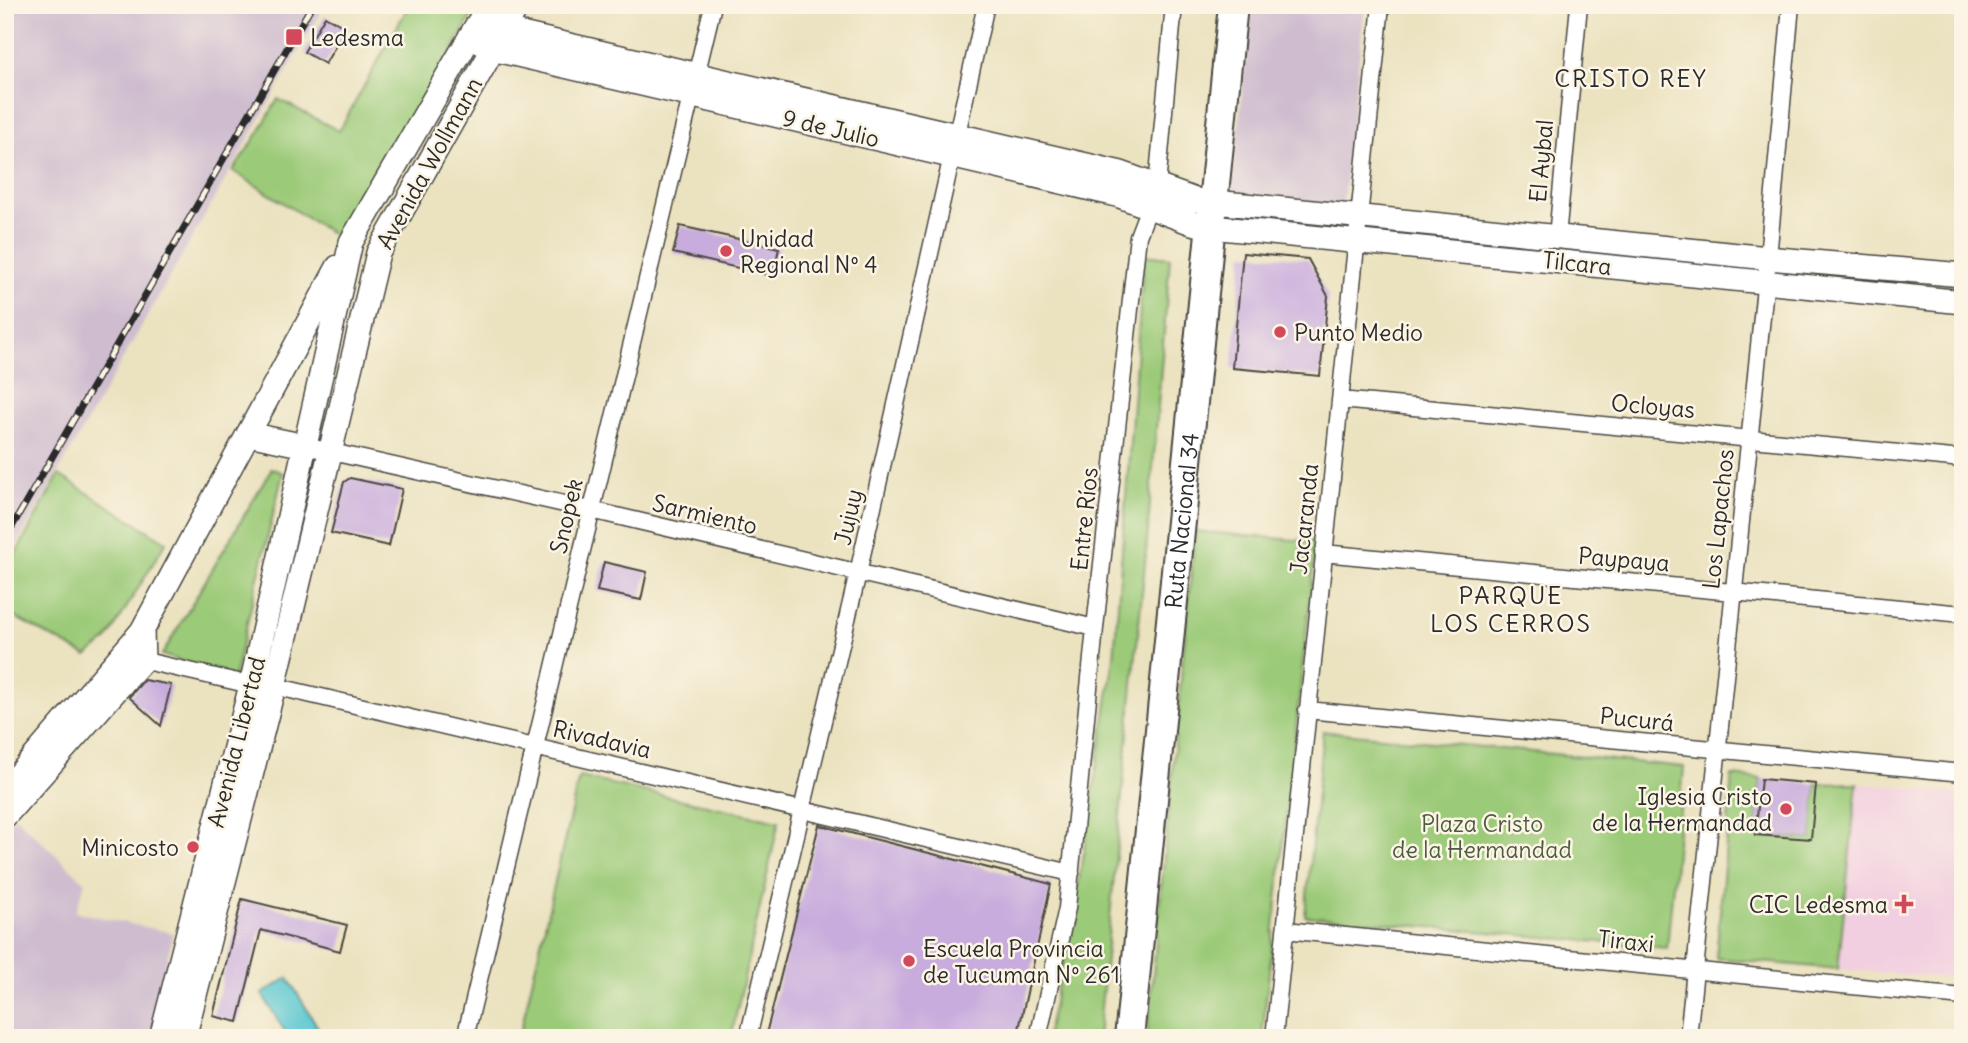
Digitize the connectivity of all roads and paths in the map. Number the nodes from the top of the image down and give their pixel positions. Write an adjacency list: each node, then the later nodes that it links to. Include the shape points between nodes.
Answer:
1 (518, 5): 11 (street, Avenida Wollmann)
2 (713, 5): 12 (street, Snopek)
3 (986, 5): 13 (street, Jujuy)
4 (1174, 5): 14 (street, Entre Ríos)
5 (1215, 5): 15 (highway, Ruta Nacional 34)
6 (1233, 5): 15 (highway, Ruta Nacional 34)
7 (1381, 5): 16 (street, Jacaranda)
8 (1579, 5): 17 (street, El Aybal)
9 (1791, 5): 20 (street, Los Lapachos)
10 (480, 20): 11 (street, 9 de Julio); 19 (street, Avenida Wollmann)
11 (498, 39): 12 (street, 9 de Julio); 29 (street, Avenida Wollmann, via 378,253)
12 (693, 85): 13 (street, 9 de Julio); 31 (street, Snopek)
13 (954, 145): 14 (street, 9 de Julio, via 1121,173); 33 (street, Jujuy)
14 (1153, 196): 15 (street, 9 de Julio); 36 (street, Entre Ríos, via 1138,236)
15 (1203, 213): 16 (street, Tilcara); 18 (street, Tilcara); 56 (highway, Ruta Nacional 34); 57 (highway, Ruta Nacional 34)
16 (1359, 217): 17 (street, Tilcara); 18 (street, Jacaranda)
17 (1557, 237): 20 (street, Tilcara)
18 (1356, 241): 23 (street, Tilcara); 25 (street, Jacaranda)
19 (351, 242): 26 (street, Avenida Wollmann); 28 (street, Avenida Wollmann)
20 (1768, 258): 22 (street, Tilcara); 23 (street, Los Lapachos)
21 (1963, 267): 22 (street)
22 (1962, 275)
23 (1766, 282): 24 (street, Tilcara); 27 (street, Los Lapachos)
24 (1963, 302)
25 (1339, 400): 27 (street, Ocloyas); 32 (street, Jacaranda)
26 (248, 434): 28 (street); 37 (street, Avenida Wollmann, via 142,631)
27 (1749, 437): 30 (street, Ocloyas); 34 (street, Los Lapachos)
28 (305, 446): 29 (street, Sarmiento); 38 (street, Avenida Libertad)
29 (331, 452): 31 (street, Sarmiento); 39 (street, Avenida Libertad)
30 (1963, 459)
31 (591, 510): 33 (street, Sarmiento); 41 (street, Snopek)
32 (1323, 553): 34 (street, Paypaya); 40 (street, Jacaranda)
33 (858, 573): 36 (street, Sarmiento); 45 (street, Jujuy)
34 (1733, 592): 35 (street, Paypaya); 42 (street, Los Lapachos)
35 (1963, 614)
36 (1095, 628): 47 (street, Entre Ríos)
37 (133, 658): 38 (street, Rivadavia); 44 (street); 46 (street)
38 (251, 685): 39 (street, Rivadavia); 51 (street, Avenida Libertad)
39 (274, 685): 41 (street, Rivadavia); 52 (street, Avenida Libertad)
40 (1307, 710): 42 (street, Pucurá); 48 (street, Jacaranda)
41 (534, 747): 45 (street, Rivadavia); 53 (street, Snopek)
42 (1717, 750): 43 (street, Pucurá); 49 (street, Los Lapachos)
43 (1963, 774)
44 (5, 791)
45 (802, 810): 47 (street, Rivadavia); 54 (street, Jujuy)
46 (5, 816)
47 (1071, 873): 55 (street, Entre Ríos)
48 (1285, 930): 49 (street, Tiraxi); 58 (street, Jacaranda)
49 (1695, 970): 50 (street, Tiraxi); 59 (street, Los Lapachos)
50 (1963, 996)
51 (161, 1038)
52 (184, 1038)
53 (465, 1038)
54 (748, 1038)
55 (1038, 1038)
56 (1112, 1038)
57 (1129, 1038)
58 (1274, 1038)
59 (1688, 1038)

